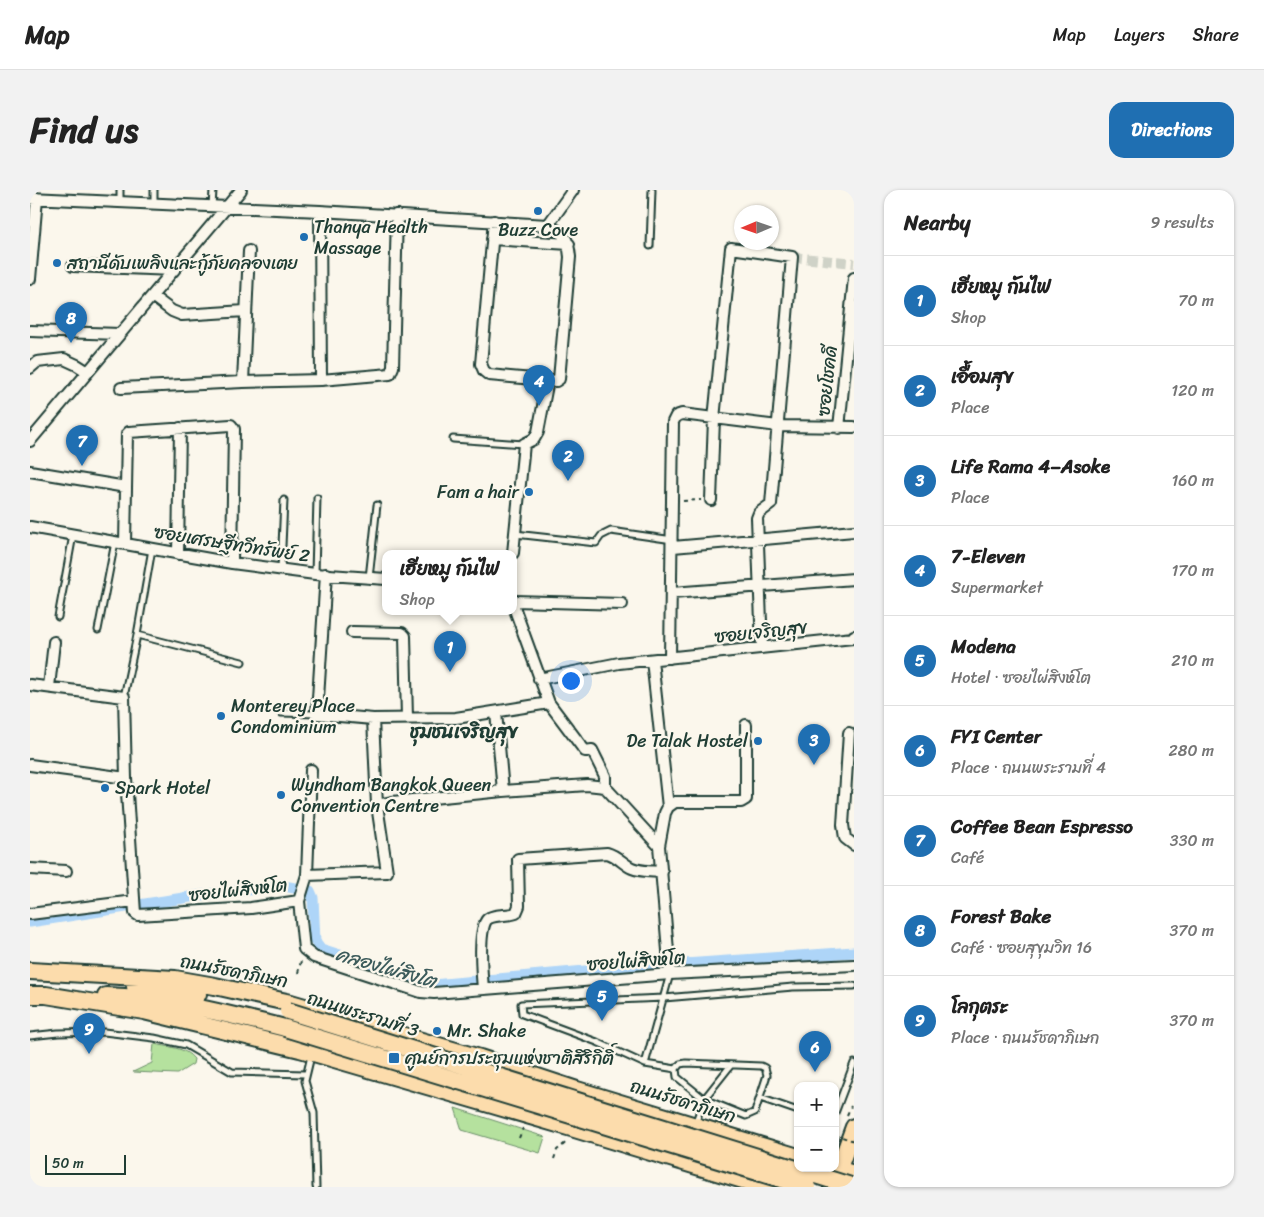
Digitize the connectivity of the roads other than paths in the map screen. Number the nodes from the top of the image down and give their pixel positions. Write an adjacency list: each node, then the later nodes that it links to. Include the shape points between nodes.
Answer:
1 (120, 190): 8 (lane)
2 (154, 190): 9 (lane)
3 (213, 190): 10 (lane)
4 (241, 190): 11 (street)
5 (574, 190): 15 (street)
6 (652, 190): 18 (lane)
7 (33, 198): 8 (street); 23 (street)
8 (120, 202): 9 (street)
9 (154, 204): 10 (street)
10 (212, 207): 11 (street)
11 (226, 208): 12 (street); 21 (street)
12 (320, 211): 13 (street); 30 (street)
13 (397, 215): 14 (street); 30 (street, via 390,374)
14 (494, 221): 15 (street); 16 (street)
15 (548, 225): 17 (street, via 560,231)
16 (492, 239): 17 (street); 31 (street, via 480,364 488,375)
17 (569, 244): 31 (street, via 559,380)
18 (650, 246)
19 (249, 250): 25 (street)
20 (74, 266): 21 (street)
21 (174, 270): 24 (street)
22 (854, 278): 38 (street, ซอยโชคดี)
23 (30, 279)
24 (152, 296): 25 (street, via 172,312 182,315); 27 (street)
25 (245, 311): 32 (street)
26 (30, 331): 27 (street)
27 (120, 334): 29 (street)
28 (30, 368): 29 (street, via 36,362 64,359)
29 (88, 372): 40 (street)
30 (321, 380): 32 (street)
31 (548, 380): 41 (street, via 538,432 534,439)
32 (243, 382): 33 (street)
33 (120, 388)
34 (714, 419): 35 (street); 35 (street, via 731,248 792,257); 46 (street); 54 (street, via 682,414 673,422)
35 (778, 426): 38 (street); 52 (street, via 771,504 756,518)
36 (854, 427): 38 (street)
37 (180, 428): 43 (street, via 127,434); 57 (street); 58 (street, via 234,427)
38 (839, 428)
39 (453, 440): 41 (lane)
40 (30, 441)
41 (524, 444): 50 (street)
42 (30, 471): 43 (street)
43 (126, 487): 53 (street)
44 (318, 498): 60 (lane)
45 (284, 500): 59 (lane)
46 (711, 500)
47 (377, 505): 62 (lane)
48 (30, 527): 51 (street, ซอยเศรษฐีทวีทรัพย์ 2)
49 (854, 531): 52 (street)
50 (515, 534): 54 (lane, via 596,542 611,531); 56 (street)
51 (74, 535): 53 (street, ซอยเศรษฐีทวีทรัพย์ 2); 70 (lane)
52 (757, 540): 54 (street); 65 (street)
53 (120, 543): 55 (street, ซอยเศรษฐีทวีทรัพย์ 2); 71 (lane)
54 (673, 543): 66 (street)
55 (152, 549): 57 (street, ซอยเศรษฐีทวีทรัพย์ 2); 73 (lane)
56 (512, 550)
57 (178, 554): 58 (street, ซอยเศรษฐีทวีทรัพย์ 2)
58 (232, 563): 59 (street, ซอยเศรษฐีทวีทรัพย์ 2)
59 (281, 569): 60 (street, ซอยเศรษฐีทวีทรัพย์ 2)
60 (315, 574): 61 (street, ซอยเศรษฐีทวีทรัพย์ 2)
61 (326, 574): 62 (street, ซอยเศรษฐีทวีทรัพย์ 2); 87 (street)
62 (368, 578): 63 (street, ซอยเศรษฐีทวีทรัพย์ 2)
63 (382, 579)
64 (854, 580): 65 (street)
65 (759, 586): 66 (street); 76 (street)
66 (672, 593): 77 (street)
67 (517, 601): 68 (street)
68 (622, 604)
69 (517, 615): 80 (street)
70 (58, 617)
71 (98, 630)
72 (352, 632): 88 (street, via 402,633 405,636)
73 (137, 635): 79 (lane); 83 (lane)
74 (854, 636): 76 (street, ซอยเจริญสุข)
75 (54, 642): 82 (street)
76 (762, 648): 77 (street, ซอยเจริญสุข)
77 (670, 658): 78 (street, ซอยเจริญสุข)
78 (652, 660): 80 (street, ซอยเจริญสุข, via 619,663); 98 (street)
79 (242, 662)
80 (539, 679): 84 (street)
81 (30, 685): 82 (street)
82 (49, 687): 83 (street)
83 (124, 697): 94 (street, ซอยไผ่สิงห์โต)
84 (549, 703): 85 (street); 95 (street, via 585,751 592,750 605,776)
85 (496, 712): 88 (street, via 456,718); 96 (street)
86 (281, 713): 87 (lane)
87 (317, 714): 89 (street)
88 (407, 718): 89 (street)
89 (373, 719): 97 (street)
90 (746, 725): 98 (street, via 746,799 741,802 675,802)
91 (849, 733): 99 (street, via 843,825 845,838)
92 (30, 765): 94 (street)
93 (311, 770): 104 (street)
94 (126, 778): 106 (street, ซอยไผ่สิงห์โต)
95 (605, 787): 96 (street, via 587,785); 100 (street)
96 (503, 791): 97 (street)
97 (377, 805): 104 (street, via 387,872)
98 (668, 807): 100 (street)
99 (854, 845)
100 (660, 846): 103 (street)
101 (30, 869): 102 (street)
102 (66, 871)
103 (662, 872): 110 (street); 112 (street, via 631,868 615,855 607,853 518,859 519,906 516,913 486,920 482,943)
104 (307, 878): 105 (street)
105 (300, 898): 106 (street, ซอยไผ่สิงห์โต, via 251,908 138,915); 112 (street, ซอยไผ่สิงห์โต, via 304,949 314,957 421,992)
106 (134, 900): 107 (street)
107 (30, 914)
108 (854, 964): 110 (street, ซอยไผ่สิงห์โต)
109 (30, 971): 111 (main road, ถนนรัชดาภิเษก)
110 (670, 971): 112 (street, ซอยไผ่สิงห์โต); 115 (lane)
111 (54, 972): 124 (main road, ถนนรัชดาภิเษก, via 175,979 256,994 474,1056); 142 (main road, ถนนพระรามที่ 3, bridge, via 143,988 219,996 288,1011)
112 (483, 986)
113 (854, 986): 115 (lane, via 793,987)
114 (38, 995): 117 (main road, via 144,1011); 140 (main road, ถนนพระรามที่ 3, bridge, via 129,997 218,1011 285,1028)
115 (664, 998): 119 (lane); 119 (lane, via 521,1004 522,1014)
116 (30, 1036): 122 (lane, via 104,1032 154,1038 186,1045 232,1072)
117 (312, 1053): 122 (lane); 131 (main road)
118 (854, 1063): 123 (lane)
119 (645, 1064): 121 (lane)
120 (731, 1065): 121 (lane, via 686,1062); 125 (lane, via 765,1068 767,1074); 126 (lane)
121 (676, 1069): 126 (lane, via 677,1077)
122 (305, 1074): 138 (lane, via 314,1114)
123 (852, 1077): 127 (lane)
124 (577, 1090): 129 (main road, ถนนรัชดาภิเษก); 131 (main road, via 587,1098 588,1108 586,1117)
125 (760, 1098): 126 (lane, via 755,1112 746,1116); 128 (lane)
126 (704, 1100): 129 (lane)
127 (839, 1104)
128 (794, 1110)
129 (694, 1125): 133 (main road, ถนนรัชดาภิเษก)
130 (848, 1132): 132 (main road); 134 (main road)
131 (569, 1133): 139 (main road)
132 (839, 1142)
133 (794, 1156)
134 (839, 1160)
135 (839, 1170): 137 (main road)
136 (835, 1172): 141 (main road)
137 (854, 1174)
138 (316, 1187)
139 (766, 1187)
140 (808, 1187)
141 (832, 1187)
142 (854, 1187)

